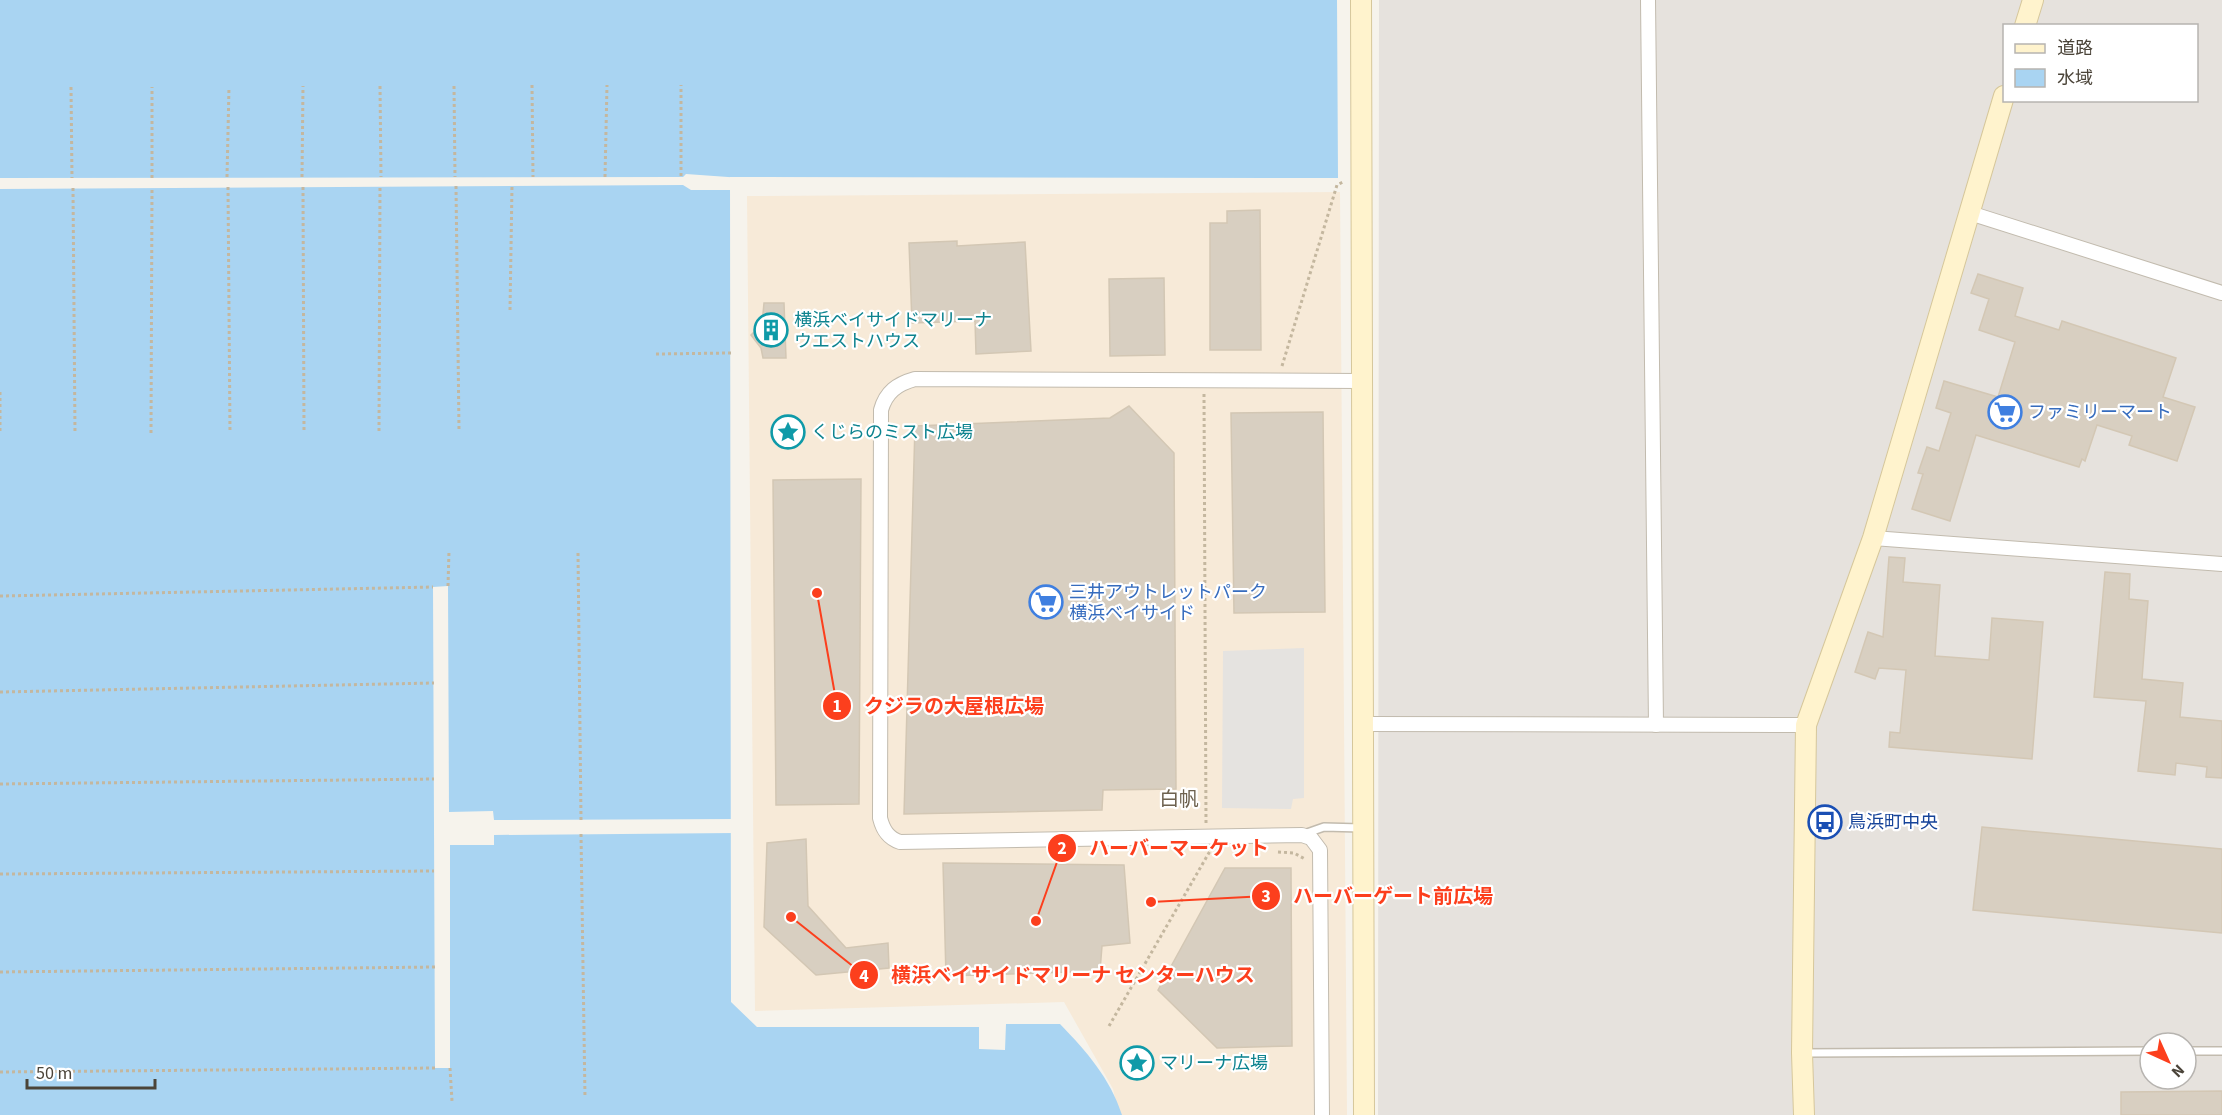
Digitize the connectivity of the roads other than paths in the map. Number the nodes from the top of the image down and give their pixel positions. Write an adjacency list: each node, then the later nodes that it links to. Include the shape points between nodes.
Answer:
1 (1360, 0): 8 (street)
2 (1648, 0): 12 (street)
3 (2033, 0): 4 (street)
4 (2026, 24)
5 (2003, 99): 6 (street)
6 (1970, 213): 7 (street); 9 (street)
7 (2222, 293)
8 (1360, 381): 11 (street); 15 (street, via 915,379 902,382 890,392 881,410 883,830 900,842)
9 (1872, 538): 10 (street); 13 (street)
10 (2222, 564)
11 (1362, 724): 12 (street); 14 (street)
12 (1656, 725): 13 (street)
13 (1806, 725): 19 (street)
14 (1362, 828): 15 (lane, via 1324,827); 21 (street)
15 (1302, 835): 20 (street, via 1311,838 1320,850)
16 (2138, 1051): 19 (lane)
17 (2198, 1051): 18 (lane)
18 (2222, 1051)
19 (1802, 1053): 22 (street)
20 (1322, 1115)
21 (1364, 1115)
22 (1804, 1115)

